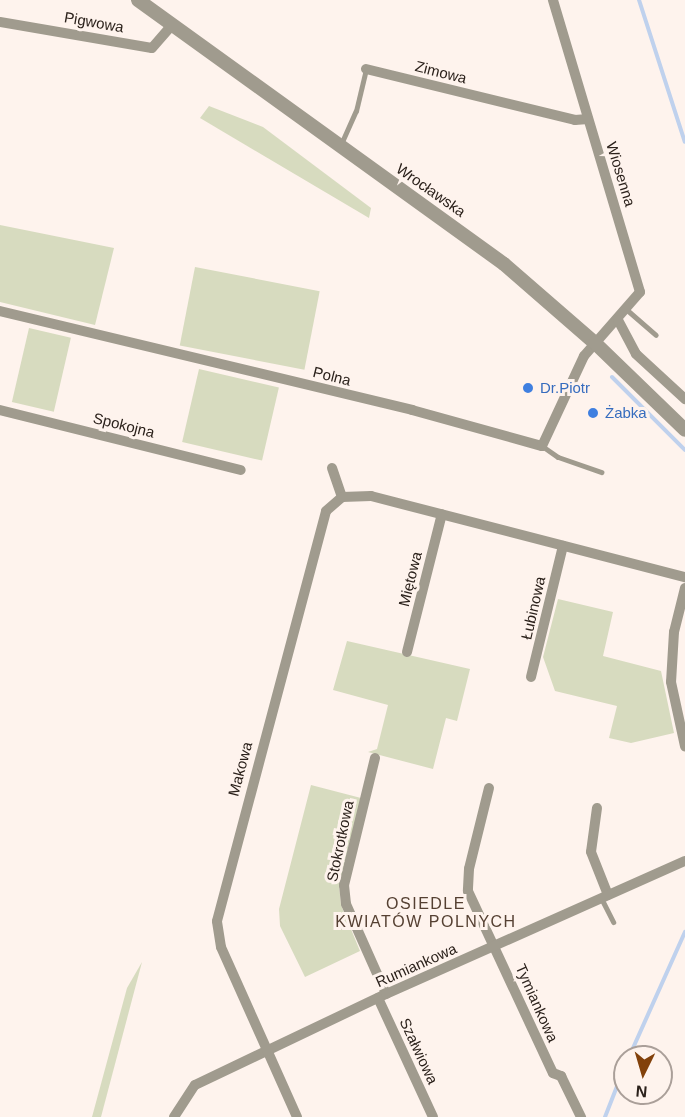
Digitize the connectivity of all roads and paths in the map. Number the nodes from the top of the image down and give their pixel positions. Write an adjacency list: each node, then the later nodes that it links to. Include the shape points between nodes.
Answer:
1 (138, 0): 4 (street, Wrocławska)
2 (553, 0): 6 (street, Wiosenna)
3 (0, 22): 4 (street, Pigwowa, via 152,48)
4 (172, 24): 7 (street, Wrocławska)
5 (366, 69): 6 (street, Zimowa, via 575,120); 7 (lane, Zimowa, via 356,111)
6 (588, 119): 8 (street, Wiosenna, via 640,285 638,299)
7 (340, 146): 12 (street, Wrocławska, via 504,264)
8 (627, 310): 10 (street, Wiosenna); 11 (lane)
9 (0, 311): 16 (street, Polna, via 412,410)
10 (618, 320): 12 (street, Wiosenna); 13 (street, via 636,354)
11 (656, 335)
12 (595, 343): 15 (street, Wrocławska); 16 (street, via 584,356)
13 (685, 399)
14 (0, 410): 18 (street, Spokojna)
15 (685, 429)
16 (543, 446): 19 (lane, via 558,457)
17 (333, 468): 20 (street)
18 (241, 470)
19 (602, 472)
20 (342, 497): 21 (street, via 371,496); 36 (street, Makowa, via 326,511 312,554 217,921 221,947)
21 (442, 514): 22 (street); 25 (street, Miętowa)
22 (563, 546): 23 (street); 26 (street, Łubinowa)
23 (685, 577)
24 (685, 588): 27 (street, via 674,632 671,682)
25 (407, 652)
26 (531, 677)
27 (685, 746)
28 (375, 759): 35 (street, Stokrotkowa, via 344,885 346,904)
29 (489, 788): 34 (street, Tymiankowa, via 469,869 468,891)
30 (597, 808): 32 (street, via 591,852)
31 (685, 861): 32 (street, Rumiankowa)
32 (605, 896): 33 (lane); 34 (street, Rumiankowa)
33 (613, 922)
34 (495, 945): 35 (street, Rumiankowa); 40 (street, Tymiankowa, via 553,1073 561,1076)
35 (382, 996): 36 (street, Rumiankowa); 39 (street, Szałwiowa)
36 (267, 1051): 37 (street, Rumiankowa, via 195,1085); 38 (street, Makowa)
37 (174, 1117)
38 (297, 1117)
39 (433, 1117)
40 (581, 1117)

